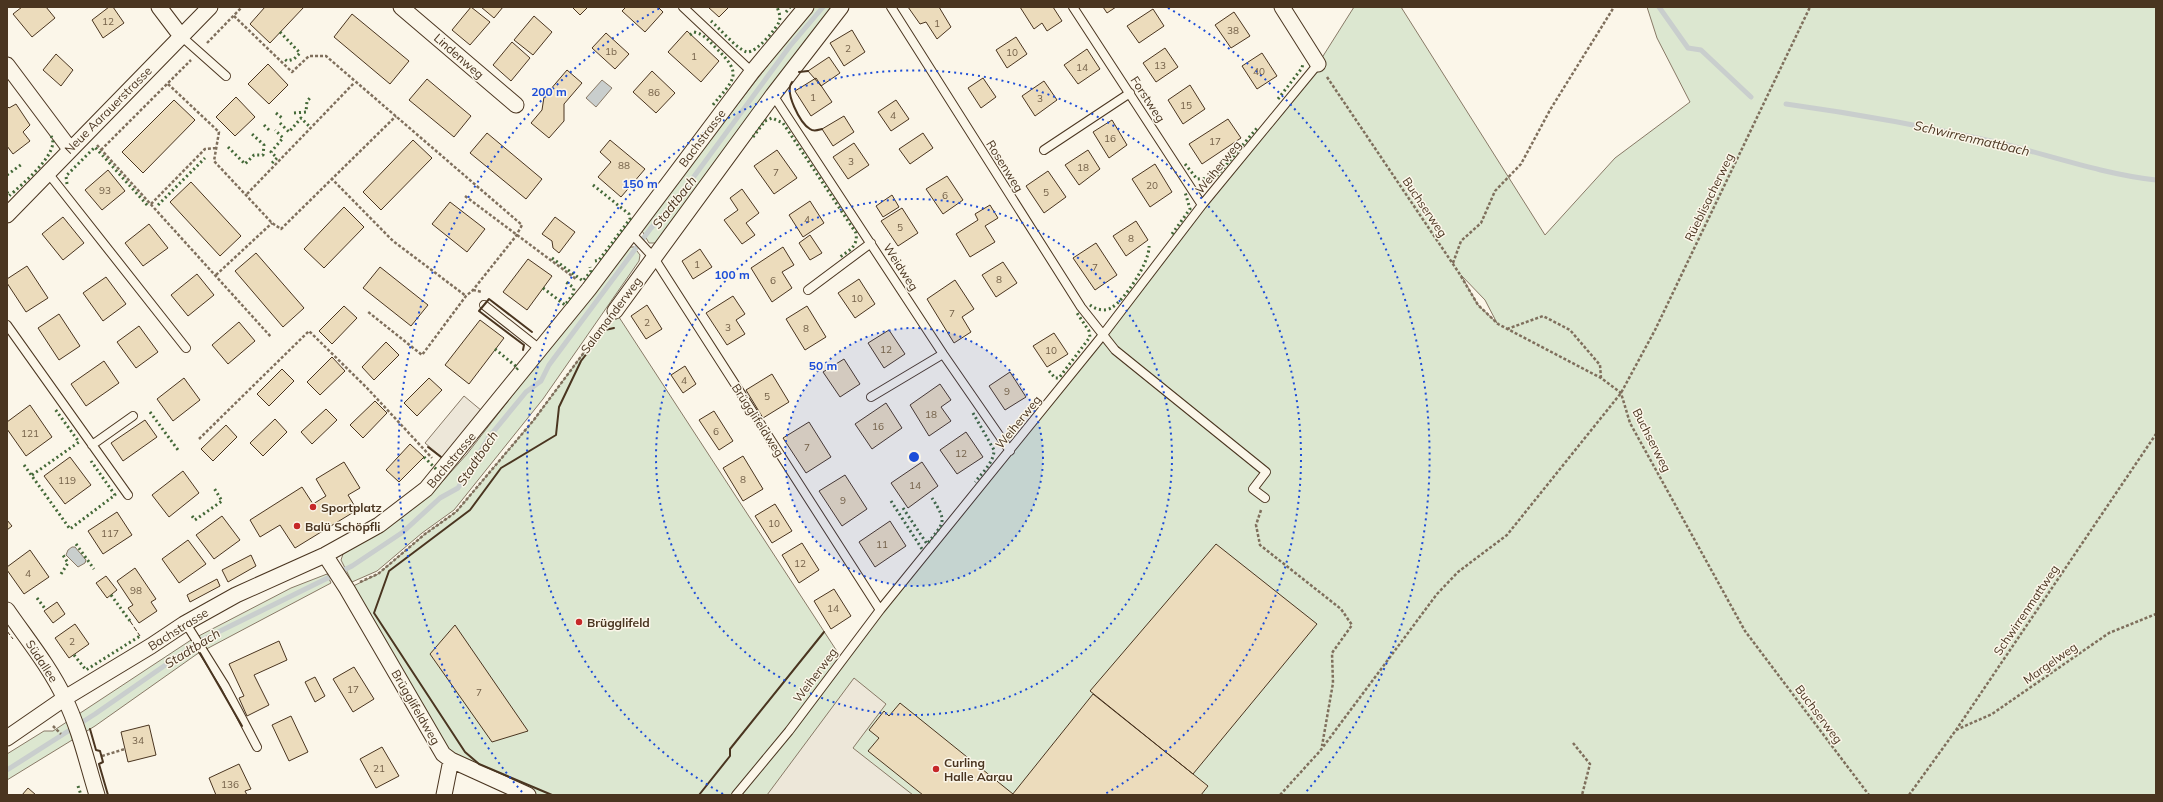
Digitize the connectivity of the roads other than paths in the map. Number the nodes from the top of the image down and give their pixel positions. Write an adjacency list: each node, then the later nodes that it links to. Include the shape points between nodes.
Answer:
1 (158, 7): 10 (street)
2 (210, 7): 10 (street, Neue Aarauerstrasse)
3 (401, 7): 17 (street, Lindenweg)
4 (683, 7): 13 (lane)
5 (806, 7): 13 (street, Bachstrasse)
6 (841, 7): 16 (street, Salamanderweg)
7 (891, 7): 30 (lane, Rosenweg, via 1081,307)
8 (1073, 7): 15 (lane, Forstweg)
9 (1282, 7): 12 (street)
10 (181, 36): 14 (lane); 18 (street, Neue Aarauerstrasse)
11 (7, 64): 18 (street)
12 (1318, 64): 21 (lane, Weiherweg)
13 (752, 72): 23 (street, Bachstrasse)
14 (226, 76)
15 (1130, 93): 19 (lane); 21 (lane, Forstweg)
16 (773, 95): 24 (lane, Weidweg); 25 (street, Salamanderweg)
17 (516, 105)
18 (70, 149): 20 (street, Neue Aarauerstrasse)
19 (1044, 150)
20 (48, 173): 22 (street, Neue Aarauerstrasse); 31 (lane)
21 (1202, 205): 30 (lane, Weiherweg)
22 (7, 215)
23 (633, 234): 25 (lane, Brügglifeldweg); 32 (street, Bachstrasse)
24 (871, 243): 26 (lane); 33 (lane, Weidweg)
25 (651, 255): 28 (street, Salamanderweg); 42 (lane, Brügglifeldweg)
26 (808, 290)
27 (484, 305): 32 (lane)
28 (614, 311)
29 (7, 325): 36 (lane)
30 (1102, 336): 37 (lane, Weiherweg); 39 (lane, Rosenweg, via 1115,350 1266,472 1253,489)
31 (186, 348)
32 (541, 350): 40 (street, Bachstrasse, via 426,489 379,525)
33 (943, 354): 34 (lane); 37 (lane, Weidweg)
34 (871, 397)
35 (133, 416): 36 (lane)
36 (92, 445): 38 (lane)
37 (1010, 451): 42 (lane, Weiherweg)
38 (128, 495)
39 (1265, 498)
40 (325, 555): 43 (street, Bachstrasse, via 236,595); 47 (street, Brügglifeldweg, via 344,583 443,754)
41 (7, 610): 44 (street, Südallee, via 51,673)
42 (880, 610): 51 (lane, Weiherweg, via 789,731)
43 (188, 629): 44 (street, Bachstrasse, via 151,646); 46 (lane, via 225,686)
44 (65, 698): 45 (street, Bachstrasse); 48 (street, Südallee, via 82,742)
45 (7, 738)
46 (258, 747)
47 (451, 760): 49 (street); 50 (street, Brügglifeldweg)
48 (97, 795)
49 (444, 795)
50 (528, 795)
51 (736, 795)

